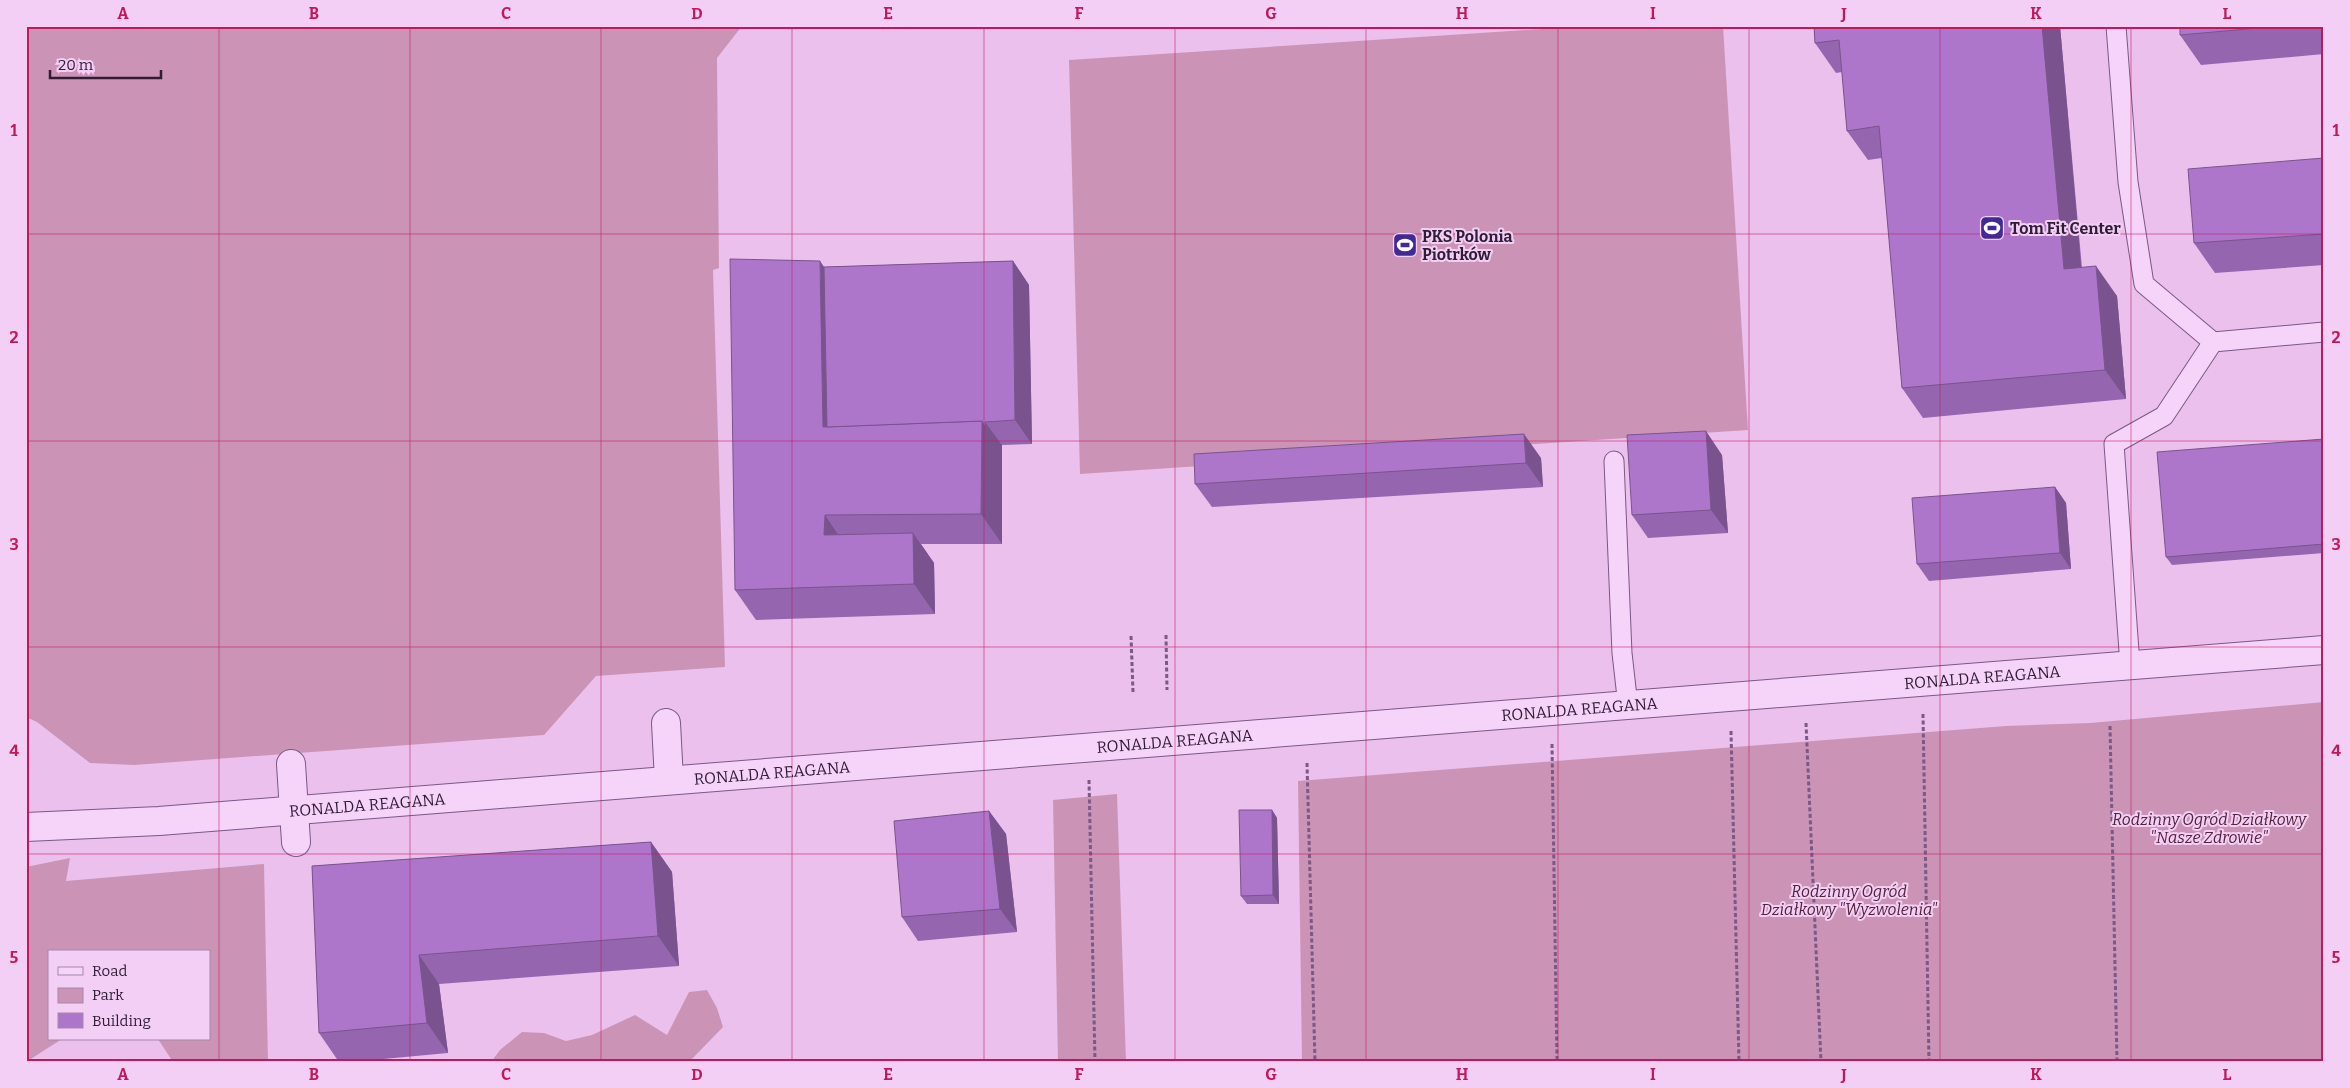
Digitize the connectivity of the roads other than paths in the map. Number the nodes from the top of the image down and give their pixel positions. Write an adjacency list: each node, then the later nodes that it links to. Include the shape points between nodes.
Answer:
1 (2116, 26): 3 (lane, via 2128,182 2144,284)
2 (2324, 332): 3 (lane)
3 (2213, 342): 6 (lane, via 2164,416 2114,444)
4 (1614, 461): 7 (lane, via 1622,652)
5 (2324, 650): 6 (street, RONALDA REAGANA)
6 (2130, 664): 7 (street, RONALDA REAGANA)
7 (1628, 706): 10 (street, RONALDA REAGANA)
8 (666, 723): 10 (street)
9 (291, 764): 11 (street)
10 (669, 780): 11 (street, RONALDA REAGANA)
11 (294, 810): 12 (street, RONALDA REAGANA); 13 (street)
12 (26, 827)
13 (296, 842)

